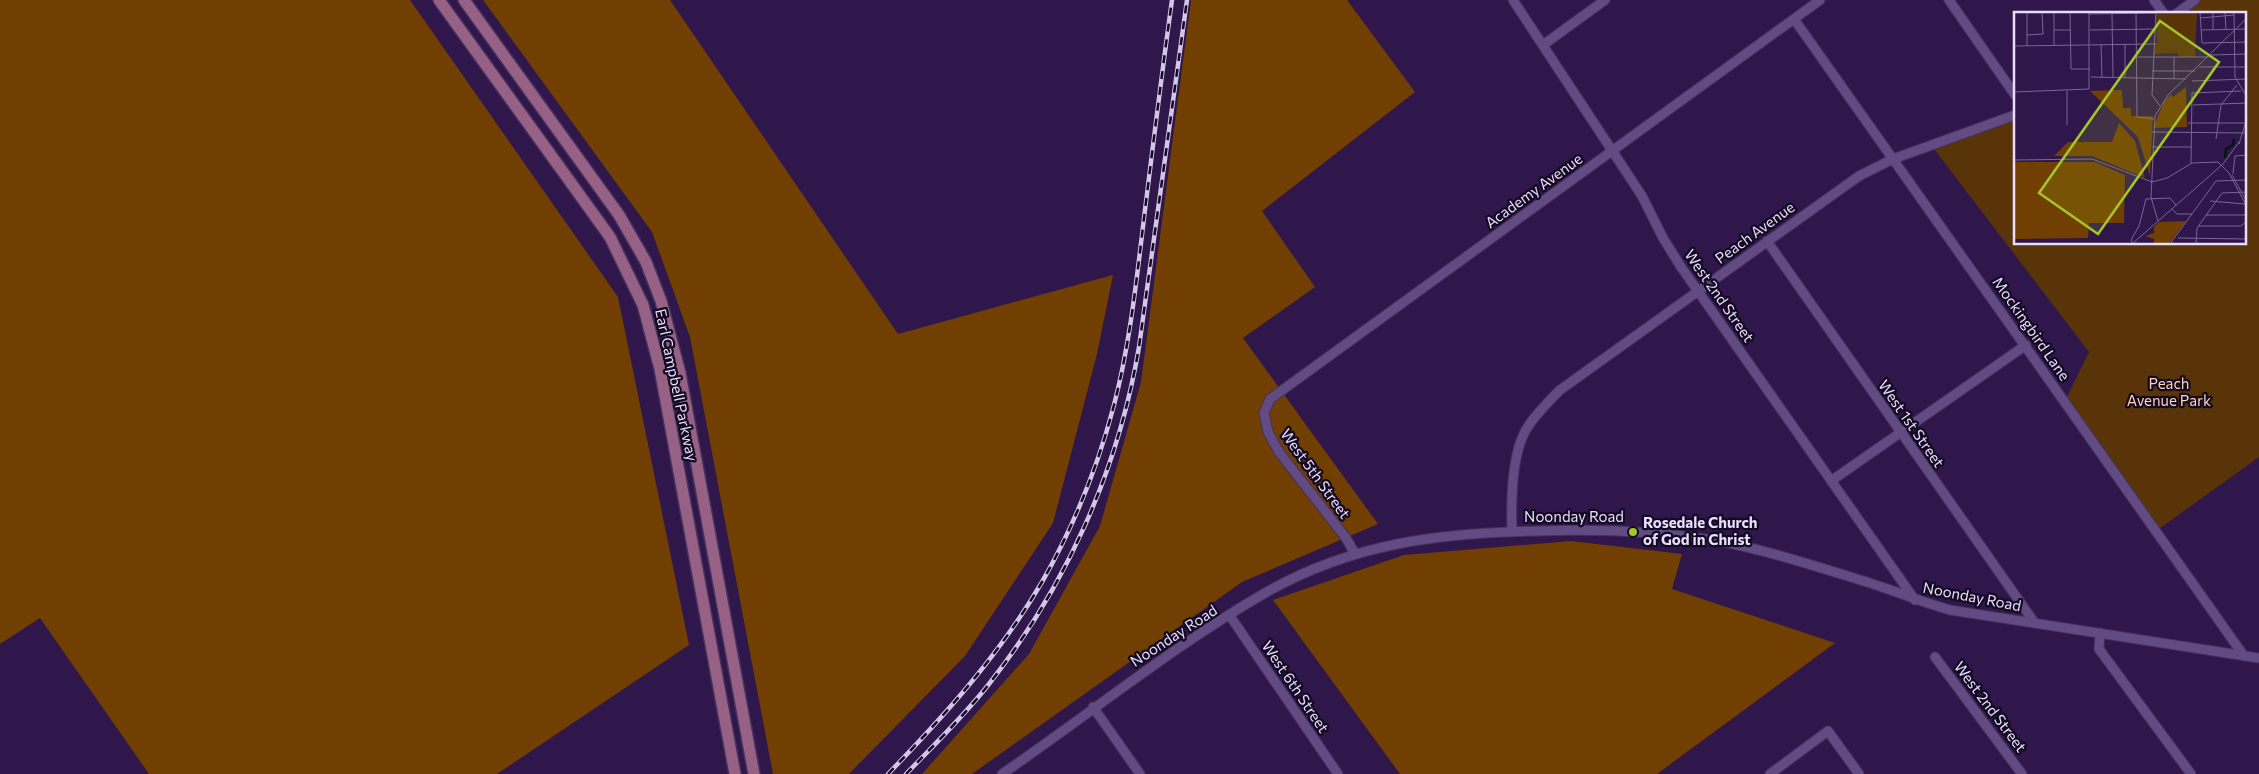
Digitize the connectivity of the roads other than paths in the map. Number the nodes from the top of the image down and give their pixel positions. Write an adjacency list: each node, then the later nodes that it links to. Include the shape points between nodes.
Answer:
1 (439, 0): 18 (main road, Earl Campbell Parkway)
2 (464, 0): 17 (main road, Earl Campbell Parkway)
3 (1513, 0): 12 (street, West 2nd Street)
4 (1605, 0): 12 (street)
5 (1820, 0): 11 (street, Academy Avenue)
6 (1949, 0): 13 (street)
7 (2154, 0): 9 (street)
8 (2195, 0): 10 (street)
9 (2163, 12)
10 (2179, 12)
11 (1794, 19): 15 (street, Academy Avenue); 16 (street, Mockingbird Lane)
12 (1543, 45): 15 (street, West 2nd Street)
13 (2014, 94)
14 (2014, 115): 16 (street, Peach Avenue)
15 (1613, 151): 20 (street, West 2nd Street); 22 (street, Academy Avenue, via 1276,392)
16 (1893, 159): 19 (street, Peach Avenue, via 1859,176); 21 (street, Mockingbird Lane)
17 (626, 227): 18 (main road); 36 (main road, Earl Campbell Parkway, via 654,282 674,346)
18 (610, 237): 35 (main road, Earl Campbell Parkway, via 638,292 655,345)
19 (1767, 241): 20 (street, Peach Avenue); 23 (street, West 1st Street)
20 (1698, 291): 24 (street, West 2nd Street); 25 (street, Peach Avenue, via 1560,390 1528,426 1516,460 1512,484)
21 (2026, 345): 23 (street); 31 (street, Mockingbird Lane)
22 (1266, 407): 26 (street, West 5th Street, via 1268,432 1279,452)
23 (1901, 433): 24 (street); 29 (street, West 1st Street)
24 (1832, 482): 27 (street, West 2nd Street)
25 (1512, 531): 26 (street, Noonday Road, via 1434,536); 27 (street, Noonday Road, via 1616,530 1660,532 1712,540 1859,579)
26 (1355, 554): 28 (street, Noonday Road, via 1266,593)
27 (1915, 600): 29 (street, Noonday Road, via 1976,614)
28 (1230, 616): 34 (street, Noonday Road, via 1175,650); 39 (street, West 6th Street)
29 (2034, 622): 30 (street, Noonday Road)
30 (2100, 633): 31 (street, Noonday Road); 43 (street, via 2099,649)
31 (2244, 656): 33 (street, Noonday Road)
32 (1935, 657): 42 (street, West 2nd Street)
33 (2259, 658)
34 (1094, 708): 37 (street, Noonday Road); 38 (street)
35 (735, 774)
36 (754, 774)
37 (1002, 774)
38 (1140, 774)
39 (1338, 774)
40 (1770, 774): 41 (street, via 1828,732)
41 (1859, 774)
42 (2022, 774)
43 (2191, 774)

